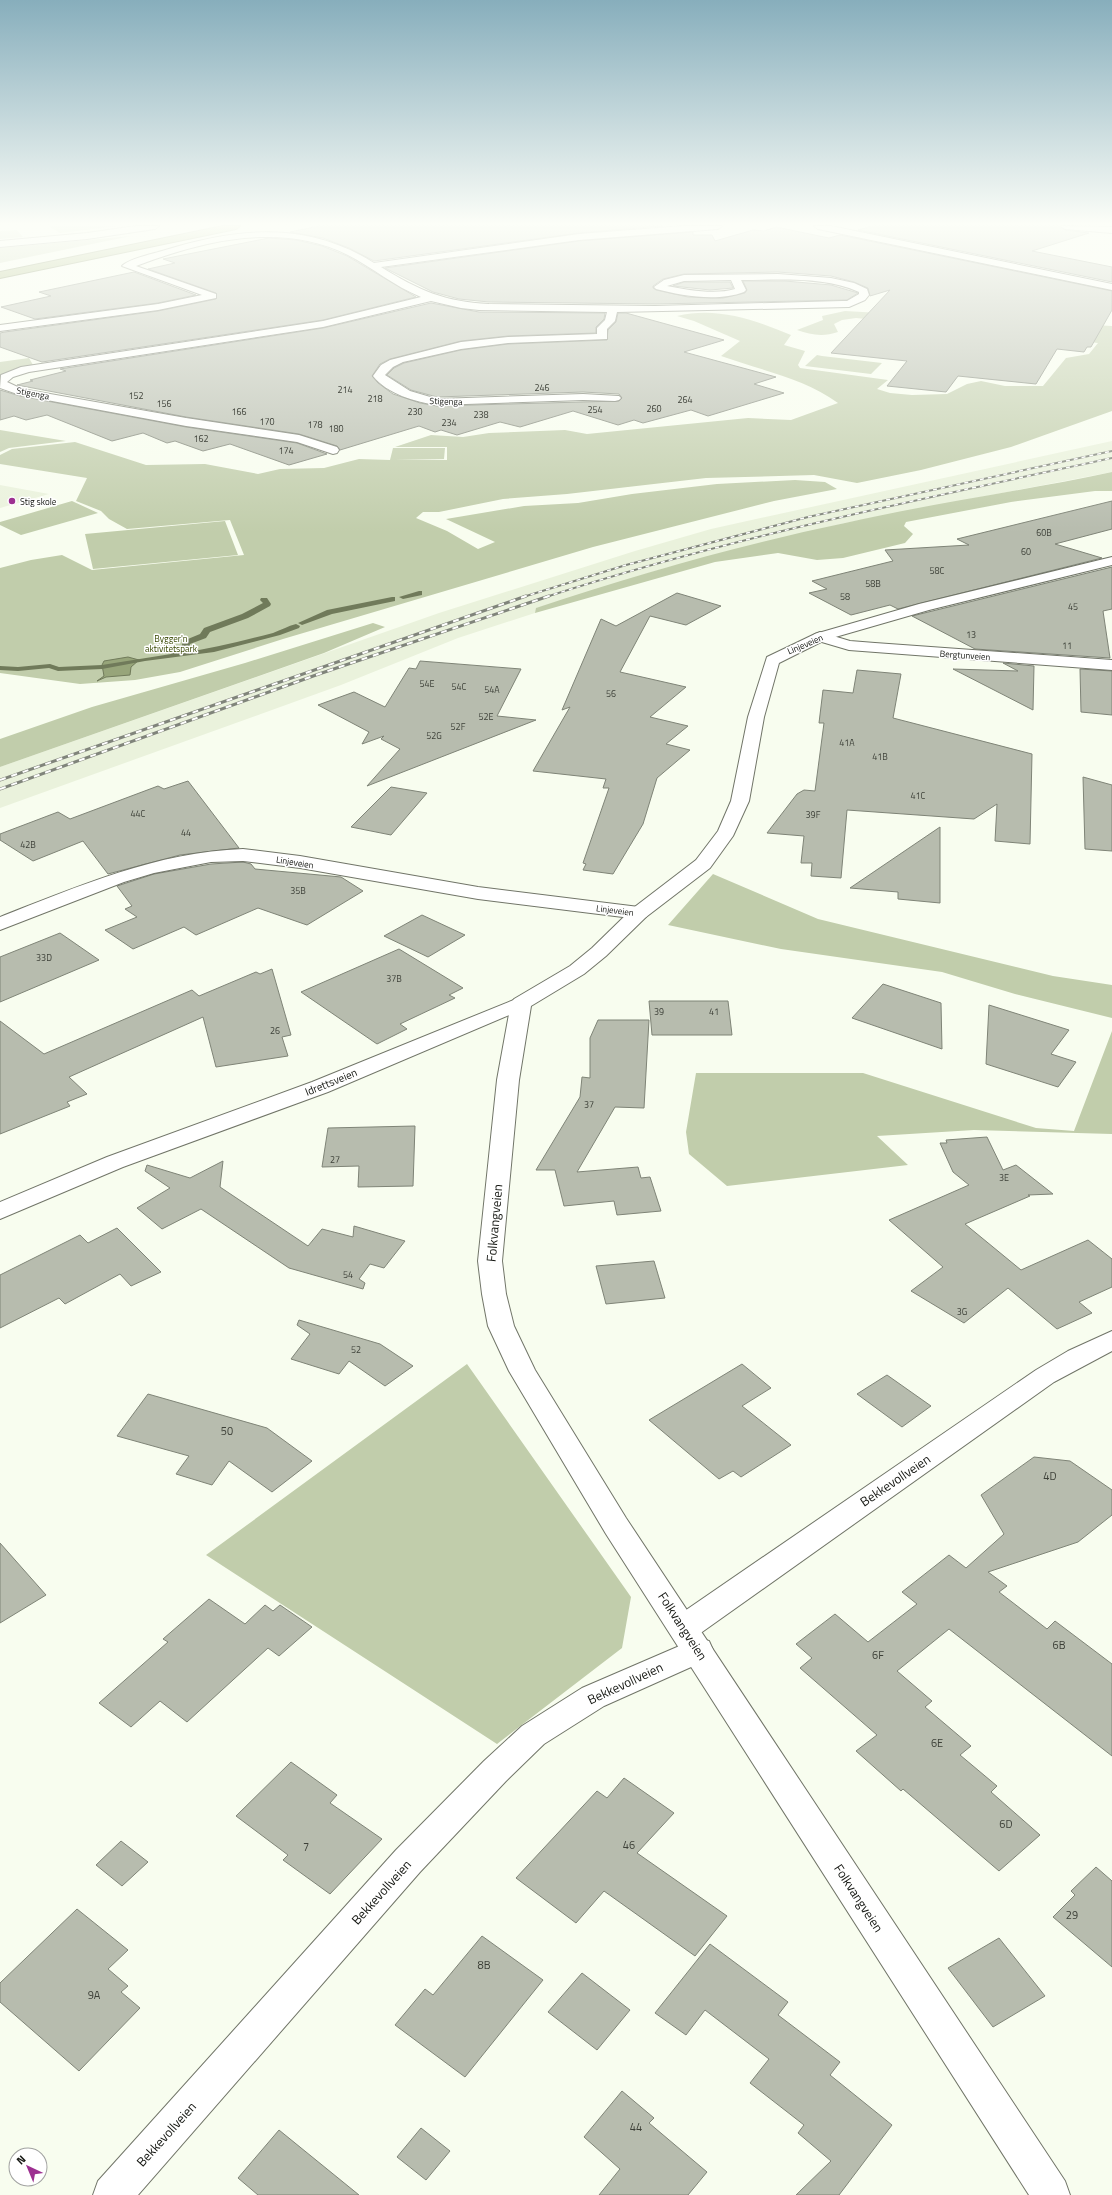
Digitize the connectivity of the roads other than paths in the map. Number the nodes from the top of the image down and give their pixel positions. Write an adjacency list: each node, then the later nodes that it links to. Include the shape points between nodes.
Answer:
1 (294, 328): 4 (street, Stigenga, via 29,369 10,375 1,383 20,392 186,422 299,439)
2 (602, 328): 3 (street, Stigenga, via 602,337 526,338 472,343 401,359 384,367 379,376 417,398 437,402 583,396)
3 (615, 398)
4 (333, 450)
5 (1112, 561): 6 (street, Linjeveien, via 924,607)
6 (820, 637): 7 (street, Bergtunveien, via 849,645 875,648); 8 (street, Linjeveien, via 772,660 756,717 740,801 727,832 703,864)
7 (1112, 665)
8 (639, 912): 9 (street, Linjeveien, via 478,893 300,862 243,855 204,858 151,868 117,878); 10 (street, Idrettsveien, via 622,931 577,970)
9 (0, 924)
10 (521, 1003): 11 (street, Idrettsveien, via 320,1087 115,1162); 13 (street, Folkvangveien, via 508,1080 490,1261 501,1326 522,1371 553,1424 616,1526)
11 (0, 1211)
12 (1112, 1340): 13 (street, Bekkevollveien, via 1045,1376)
13 (691, 1639): 14 (street, Bekkevollveien, via 533,1735 495,1770 408,1861); 15 (street, Folkvangveien)
14 (112, 2195)
15 (1051, 2195)

